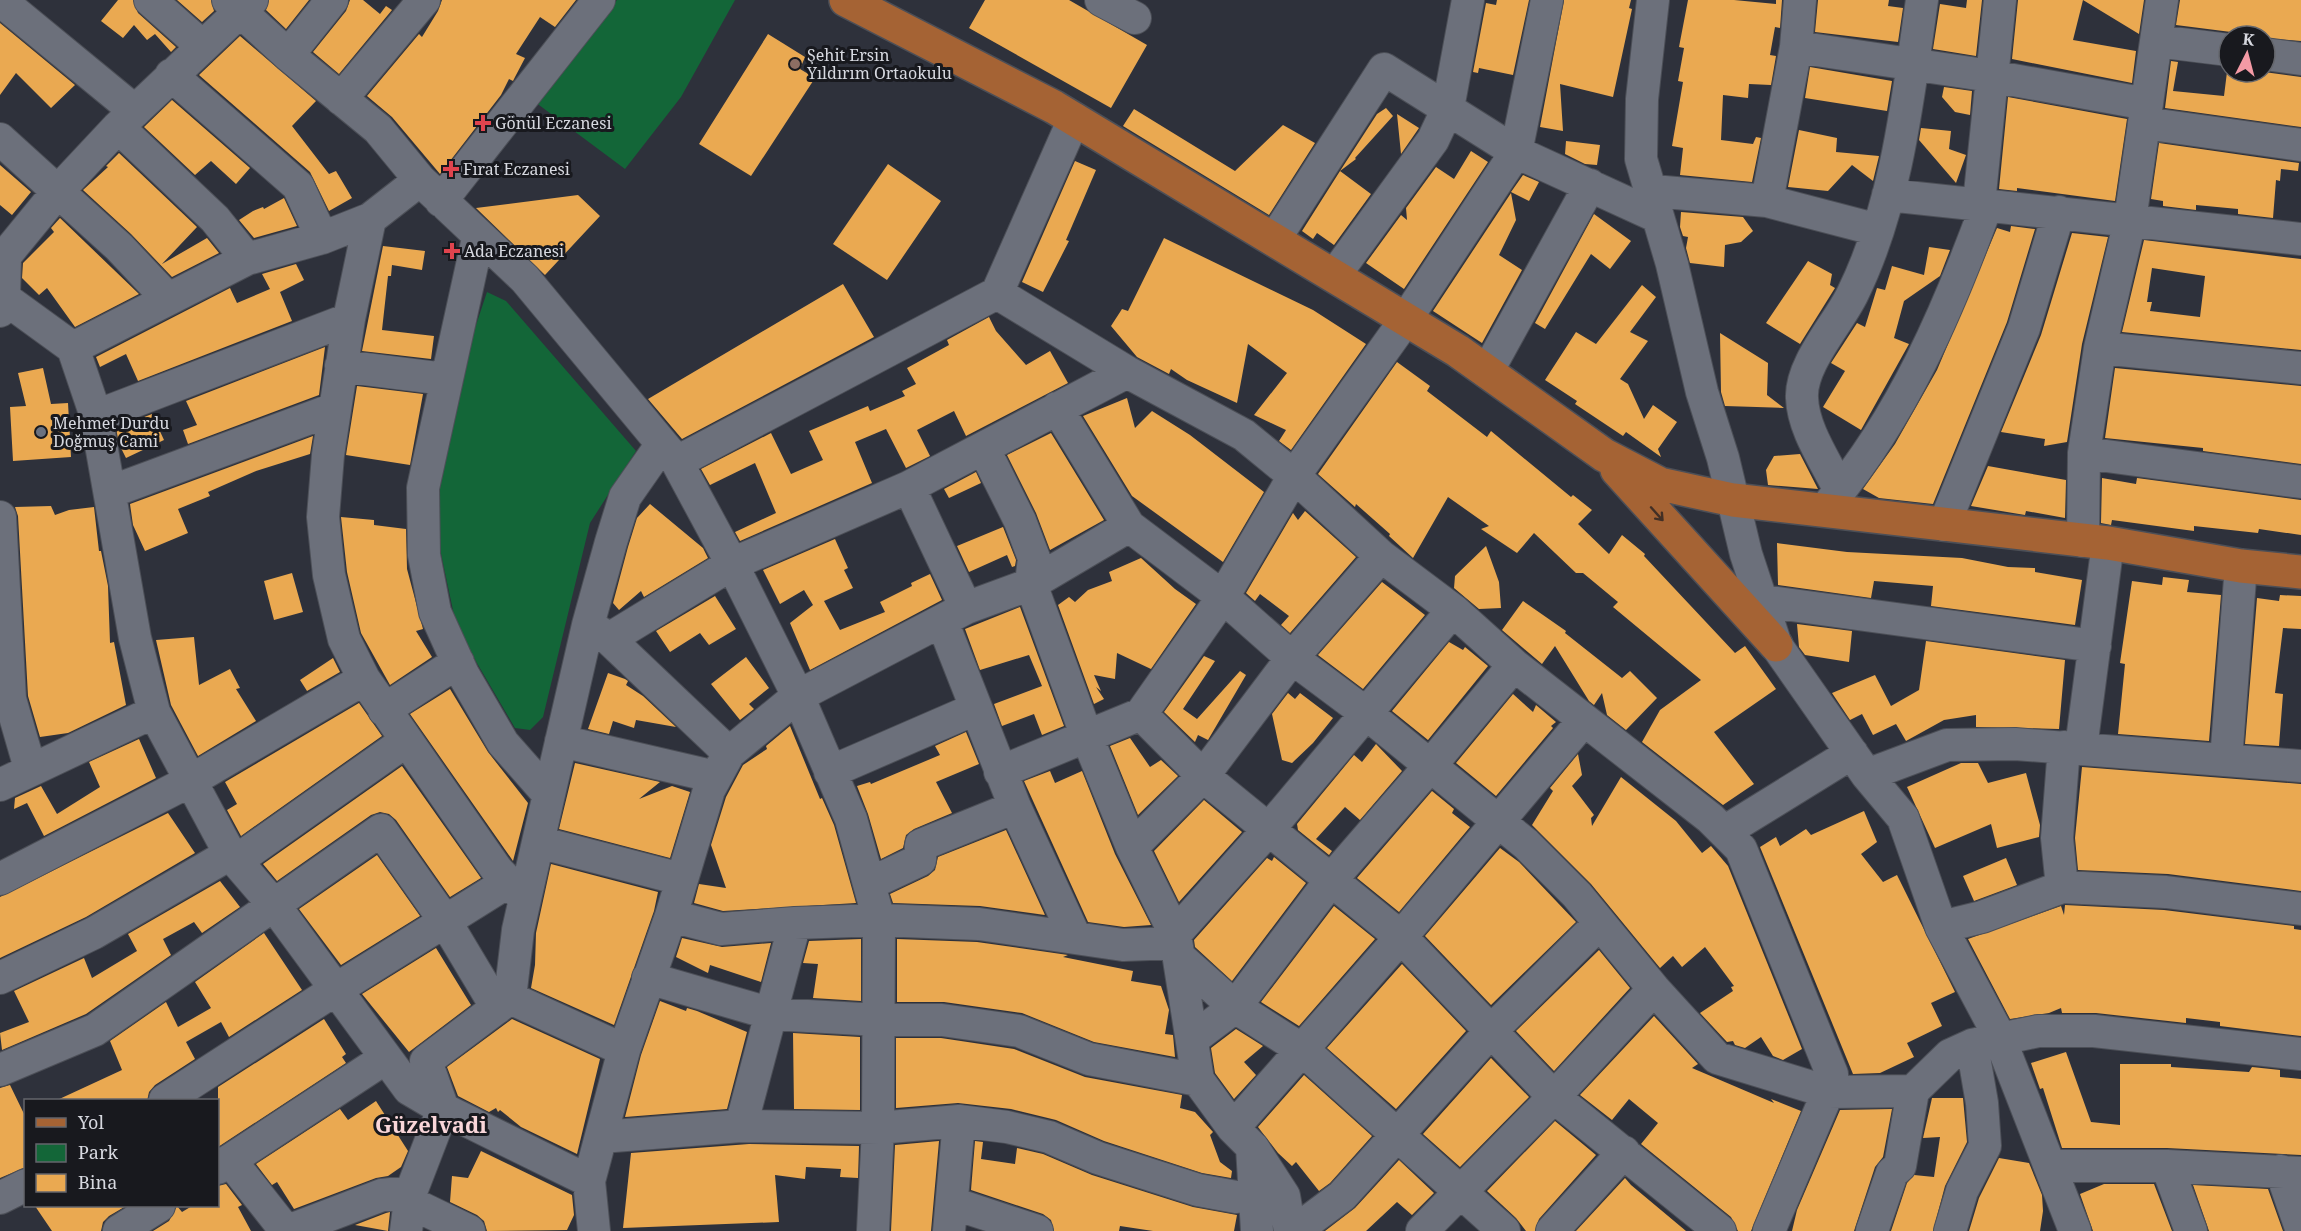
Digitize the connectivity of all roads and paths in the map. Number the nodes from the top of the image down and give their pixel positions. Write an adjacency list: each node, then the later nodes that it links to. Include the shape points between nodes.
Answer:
1 (0, 0): 30 (street)
2 (150, 0): 18 (street)
3 (332, 0): 21 (street)
4 (424, 0): 27 (street)
5 (599, 0): 37 (street)
6 (846, 0): 31 (main road)
7 (1101, 0): 16 (street)
8 (1468, 0): 28 (street)
9 (1547, 0): 34 (street)
10 (1653, 0): 40 (street, via 1642,99 1641,159)
11 (1800, 0): 19 (street)
12 (1922, 0): 24 (street)
13 (2000, 0): 26 (street)
14 (2162, 0): 17 (street)
15 (240, 4): 18 (street); 21 (street)
16 (1136, 18)
17 (2156, 41): 20 (street); 29 (street)
18 (202, 46): 25 (street)
19 (1796, 47): 24 (street); 39 (street)
20 (2217, 49)
21 (288, 55): 27 (street)
22 (2277, 56): 23 (street)
23 (2301, 59)
24 (1913, 66): 26 (street); 38 (street)
25 (171, 75): 30 (street); 46 (street, via 298,186)
26 (1991, 76): 29 (street); 41 (street)
27 (341, 99): 37 (street, via 378,129)
28 (1448, 108): 34 (street); 49 (street, via 1384,69); 51 (street, via 1433,140)
29 (2146, 114): 33 (street); 44 (street)
30 (127, 118): 36 (street); 50 (street)
31 (1074, 119): 49 (main road); 52 (street)
32 (0, 139): 36 (street)
33 (2301, 145)
34 (1516, 152): 35 (street); 56 (street)
35 (1590, 185): 40 (street); 62 (street)
36 (59, 190): 53 (street); 54 (street, via 6,256)
37 (431, 190): 43 (street); 47 (street)
38 (1888, 195): 41 (street); 45 (street)
39 (1767, 201): 40 (street); 45 (street)
40 (1655, 204): 75 (street)
41 (1983, 204): 42 (street); 76 (street, via 1954,295 1921,364 1860,468)
42 (2059, 212): 44 (street); 78 (street, via 2024,328)
43 (370, 219): 46 (street); 55 (street)
44 (2130, 220): 48 (street); 58 (street)
45 (1878, 230): 76 (street, via 1853,294 1810,366 1803,385 1801,400)
46 (322, 238): 50 (street)
47 (478, 238): 63 (street); 68 (street, via 525,279)
48 (2301, 239)
49 (1274, 240): 51 (main road)
50 (247, 260): 53 (street)
51 (1334, 276): 56 (main road)
52 (997, 293): 61 (street); 68 (street)
53 (168, 299): 57 (street)
54 (1, 301): 57 (street)
55 (349, 319): 59 (street); 66 (street)
56 (1406, 319): 62 (main road); 71 (street)
57 (73, 348): 66 (street)
58 (2100, 348): 60 (street); 69 (street)
59 (341, 366): 63 (street); 65 (street)
60 (2301, 368)
61 (1127, 372): 64 (street); 71 (street, via 1244,435)
62 (1487, 372): 70 (main road)
63 (445, 379): 94 (street, via 423,488 424,555 435,612)
64 (1057, 408): 67 (street); 79 (street)
65 (334, 410): 74 (street); 96 (street, via 323,517 329,575 344,639)
66 (96, 416): 74 (street)
67 (984, 449): 73 (street); 85 (street, via 1034,558)
68 (669, 453): 82 (street); 90 (street, via 625,497)
69 (2084, 453): 72 (street); 80 (street)
70 (1604, 455): 75 (main road, via 1660,484); 91 (main road, one-way to 91)
71 (1294, 476): 81 (street); 86 (street)
72 (2301, 482)
73 (909, 487): 82 (street); 89 (street)
74 (110, 492): 100 (street, via 135,638)
75 (1733, 500): 76 (main road); 87 (street)
76 (1831, 501): 78 (main road)
77 (0, 517): 113 (street, via 10,699)
78 (1944, 525): 80 (main road)
79 (1129, 526): 85 (street); 86 (street)
80 (2095, 542): 83 (main road); 92 (street)
81 (1381, 556): 88 (street); 93 (street)
82 (732, 564): 90 (street); 97 (street)
83 (2241, 566): 84 (main road); 108 (street)
84 (2301, 572)
85 (1031, 584): 89 (street); 104 (street)
86 (1223, 597): 93 (street); 101 (street)
87 (1762, 601): 91 (street); 92 (street)
88 (1453, 610): 95 (street); 102 (street)
89 (954, 614): 97 (street); 98 (street)
90 (599, 632): 106 (street); 110 (street)
91 (1776, 645): 109 (street)
92 (2095, 646): 107 (street)
93 (1292, 658): 102 (street); 116 (street)
94 (458, 662): 99 (street); 119 (street, via 504,743)
95 (1514, 665): 103 (street); 111 (street)
96 (364, 679): 99 (street); 117 (street)
97 (798, 696): 110 (street); 114 (street)
98 (975, 709): 114 (street); 115 (street)
99 (384, 710): 105 (street)
100 (154, 712): 113 (street); 117 (street)
101 (1141, 714): 104 (street); 116 (street)
102 (1367, 714): 111 (street); 122 (street)
103 (1583, 721): 121 (street); 123 (street)
104 (1087, 737): 115 (street); 125 (street)
105 (406, 741): 126 (street); 132 (street)
106 (561, 741): 110 (street); 119 (street)
107 (2073, 748): 108 (street); 109 (street, via 1947,745); 131 (street, via 2057,838)
108 (2226, 760): 112 (street)
109 (1860, 764): 123 (street); 140 (street, via 1903,818)
110 (722, 765): 128 (street)
111 (1430, 766): 121 (street); 129 (street)
112 (2301, 766)
113 (30, 768): 118 (street)
114 (830, 772): 130 (street, via 851,819)
115 (1000, 772): 120 (street)
116 (1203, 776): 122 (street); 125 (street)
117 (192, 780): 126 (street); 127 (street)
118 (0, 785)
119 (548, 794): 124 (street)
120 (1015, 807): 130 (street, via 921,845 920,861); 141 (street)
121 (1497, 820): 139 (street, via 1535,852); 142 (street)
122 (1269, 828): 129 (street); 143 (street)
123 (1724, 832): 162 (street, via 1741,849 1769,913 1832,1074)
124 (538, 842): 128 (street); 132 (street)
125 (1132, 847): 143 (street)
126 (233, 857): 133 (street); 144 (street, via 94,933)
127 (0, 879)
128 (681, 879): 135 (street)
129 (1331, 880): 142 (street); 149 (street)
130 (869, 884): 136 (street)
131 (2062, 887): 134 (street, via 2166,892); 140 (street, via 1982,917)
132 (517, 891): 137 (street); 148 (street, via 518,930)
133 (274, 905): 137 (street, via 381,830); 147 (street); 159 (street, via 95,1030)
134 (2301, 909)
135 (671, 916): 138 (street, via 721,929); 145 (street)
136 (879, 920): 138 (street); 141 (street, via 979,924); 151 (street)
137 (445, 921): 147 (street); 148 (street)
138 (795, 922): 150 (street)
139 (1600, 923): 146 (street); 152 (street)
140 (1941, 927): 154 (street)
141 (1075, 937): 143 (street, via 1123,945)
142 (1401, 937): 152 (street); 156 (street)
143 (1177, 945): 149 (street); 153 (street)
144 (0, 978)
145 (648, 978): 150 (street); 155 (street)
146 (1654, 989): 162 (street, via 1717,1058); 163 (street)
147 (334, 990): 158 (street); 164 (street)
148 (503, 1003): 155 (street); 165 (street, via 426,1061)
149 (1235, 1007): 153 (street); 156 (street)
150 (772, 1014): 151 (street); 167 (street)
151 (879, 1020): 160 (street, via 942,1020 1019,1030 1089,1059); 168 (street)
152 (1491, 1030): 163 (street); 169 (street)
153 (1194, 1038): 160 (street)
154 (1986, 1042): 157 (street, via 2038,1031 2094,1031); 161 (street, via 1950,1055); 174 (street); 202 (street, via 1982,1103 1985,1146 1962,1191)
155 (624, 1050): 170 (street)
156 (1304, 1051): 169 (street); 171 (street)
157 (2301, 1054)
158 (384, 1059): 165 (street, via 409,1089); 173 (street)
159 (0, 1070)
160 (1198, 1080): 171 (street)
161 (1913, 1091): 162 (street); 201 (street, via 1900,1166 1892,1173)
162 (1828, 1092): 200 (street)
163 (1554, 1097): 172 (street); 179 (street)
164 (168, 1099)
165 (443, 1109): 177 (street); 183 (street)
166 (959, 1121): 168 (street); 180 (street, via 1049,1137 1098,1158 1198,1190 1236,1197); 184 (street)
167 (741, 1126): 168 (street); 170 (street)
168 (878, 1128): 191 (street)
169 (1397, 1135): 179 (street); 195 (street, via 1342,1196)
170 (601, 1137): 177 (street)
171 (1242, 1137): 180 (street); 194 (street, via 1284,1196)
172 (1624, 1152): 198 (street); 199 (street)
173 (224, 1164): 187 (street)
174 (2050, 1166): 175 (street); 203 (street)
175 (2167, 1166): 176 (street); 204 (street)
176 (2291, 1172): 185 (street)
177 (589, 1181): 189 (street)
178 (24, 1186): 181 (street)
179 (1461, 1190): 196 (street); 197 (street)
180 (1255, 1194): 193 (street)
181 (0, 1198)
182 (157, 1207): 186 (street)
183 (409, 1209): 187 (street, via 382,1195); 188 (street)
184 (950, 1217): 192 (street)
185 (2301, 1228)
186 (119, 1231)
187 (287, 1231)
188 (469, 1231)
189 (594, 1231)
190 (861, 1231): 191 (street)
191 (873, 1231)
192 (1037, 1231)
193 (1257, 1231)
194 (1290, 1231)
195 (1295, 1231)
196 (1422, 1231)
197 (1504, 1231)
198 (1552, 1231)
199 (1720, 1231)
200 (1769, 1231)
201 (1872, 1231)
202 (1950, 1231)
203 (2075, 1231)
204 (2191, 1231)

